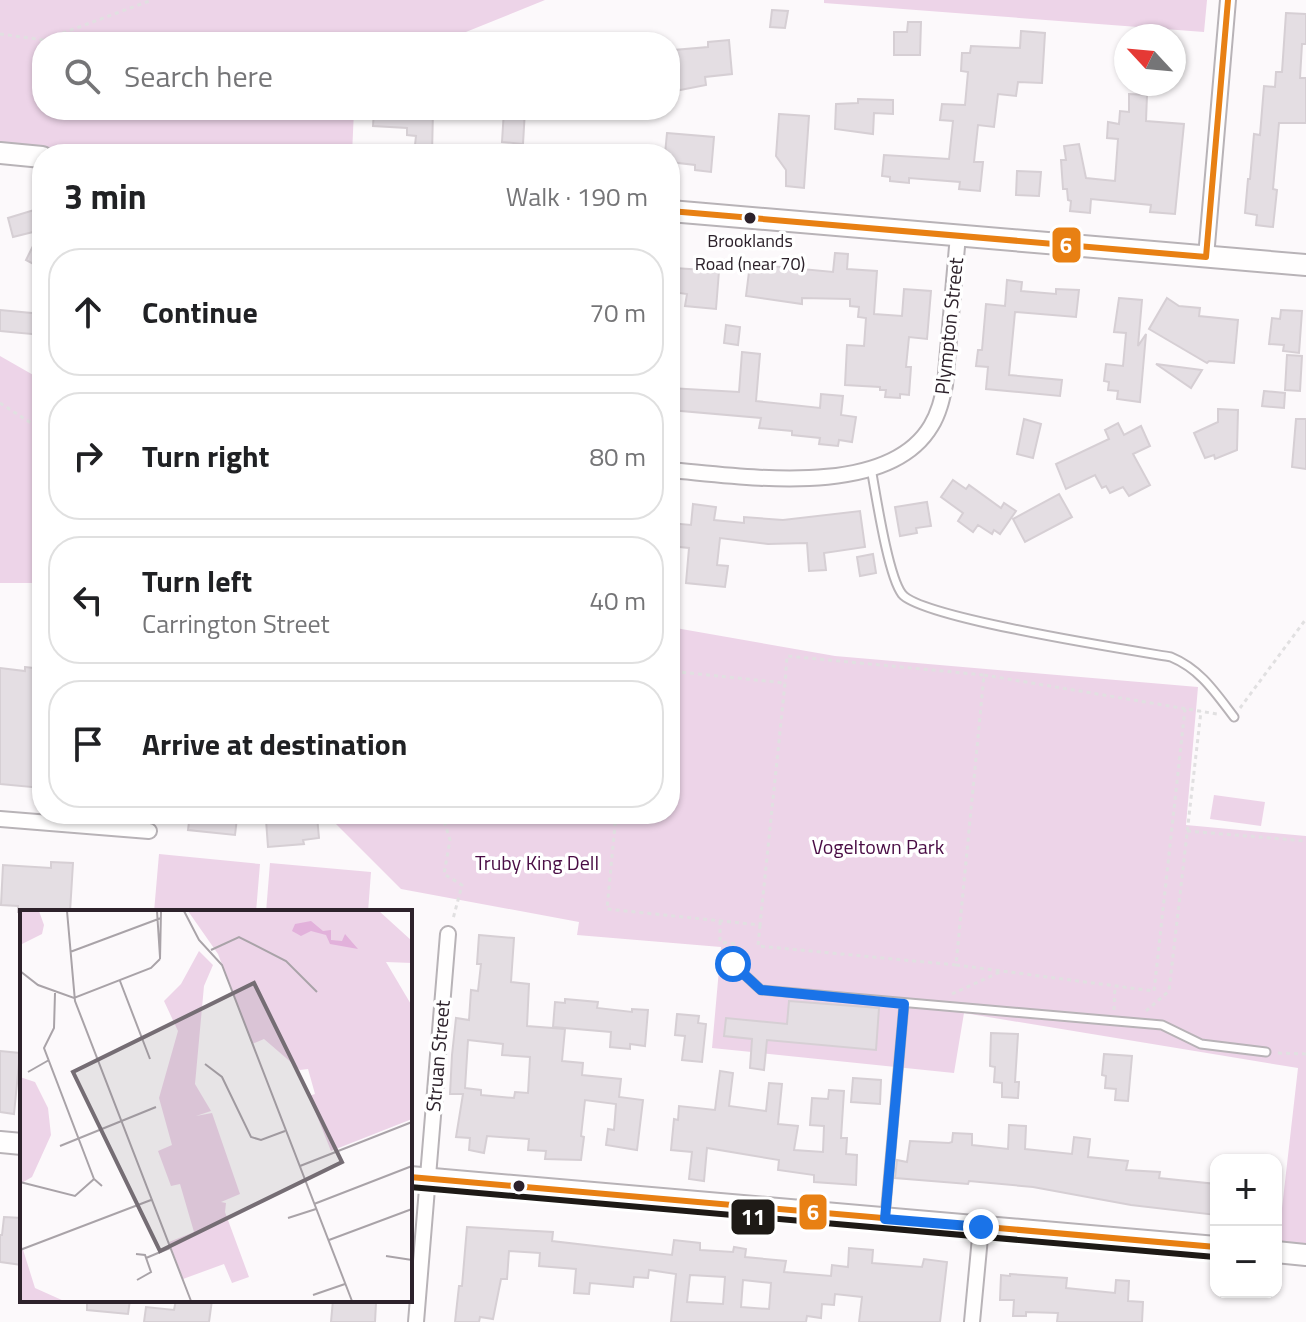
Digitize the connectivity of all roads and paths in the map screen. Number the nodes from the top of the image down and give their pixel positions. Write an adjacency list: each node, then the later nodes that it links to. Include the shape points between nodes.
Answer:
1 (152, 0): 3 (path)
2 (1228, 0): 10 (street)
3 (66, 32)
4 (0, 34): 5 (path)
5 (32, 38)
6 (0, 153): 7 (main road)
7 (32, 156)
8 (680, 212): 9 (main road)
9 (958, 235): 10 (main road); 14 (street, Plympton Street, via 939,409 914,445)
10 (1206, 257): 11 (main road)
11 (1306, 265)
12 (0, 403): 13 (path)
13 (32, 424)
14 (871, 468): 15 (street, Plympton Street, via 777,479); 21 (lane, via 902,595 927,609 1171,657 1199,674)
15 (680, 471)
16 (1306, 619): 21 (path)
17 (680, 672): 19 (path)
18 (984, 675): 19 (path, via 787,656); 20 (path); 34 (path)
19 (785, 683): 31 (path)
20 (1185, 709): 28 (path, via 1201,711); 36 (path, via 1154,991)
21 (1234, 717)
22 (0, 819): 23 (street)
23 (32, 822)
24 (62, 824): 27 (street)
25 (445, 824): 32 (path, via 450,840 444,874 462,885)
26 (615, 824): 30 (path, via 607,909)
27 (149, 831)
28 (1187, 831): 29 (path); 40 (path, via 1169,991)
29 (1306, 841)
30 (720, 921): 31 (path); 33 (path, via 720,942 735,944)
31 (760, 925): 34 (path, via 758,946)
32 (448, 934): 45 (street, Struan Street)
33 (733, 964): 37 (lane, via 761,990)
34 (956, 965): 35 (path)
35 (1002, 971): 36 (path); 38 (path)
36 (1115, 986): 39 (path)
37 (904, 1004): 38 (lane); 46 (lane)
38 (927, 1006): 39 (lane)
39 (1114, 1021): 40 (lane)
40 (1129, 1023): 41 (lane, via 1162,1025 1201,1044)
41 (1266, 1052): 42 (path)
42 (1306, 1054)
43 (0, 1142): 44 (main road)
44 (20, 1144)
45 (419, 1178): 46 (main road); 51 (street, Struan Street)
46 (885, 1219): 47 (main road)
47 (981, 1227): 48 (main road); 52 (street)
48 (1210, 1246)
49 (1282, 1253): 50 (main road)
50 (1306, 1255)
51 (416, 1322)
52 (972, 1322)

